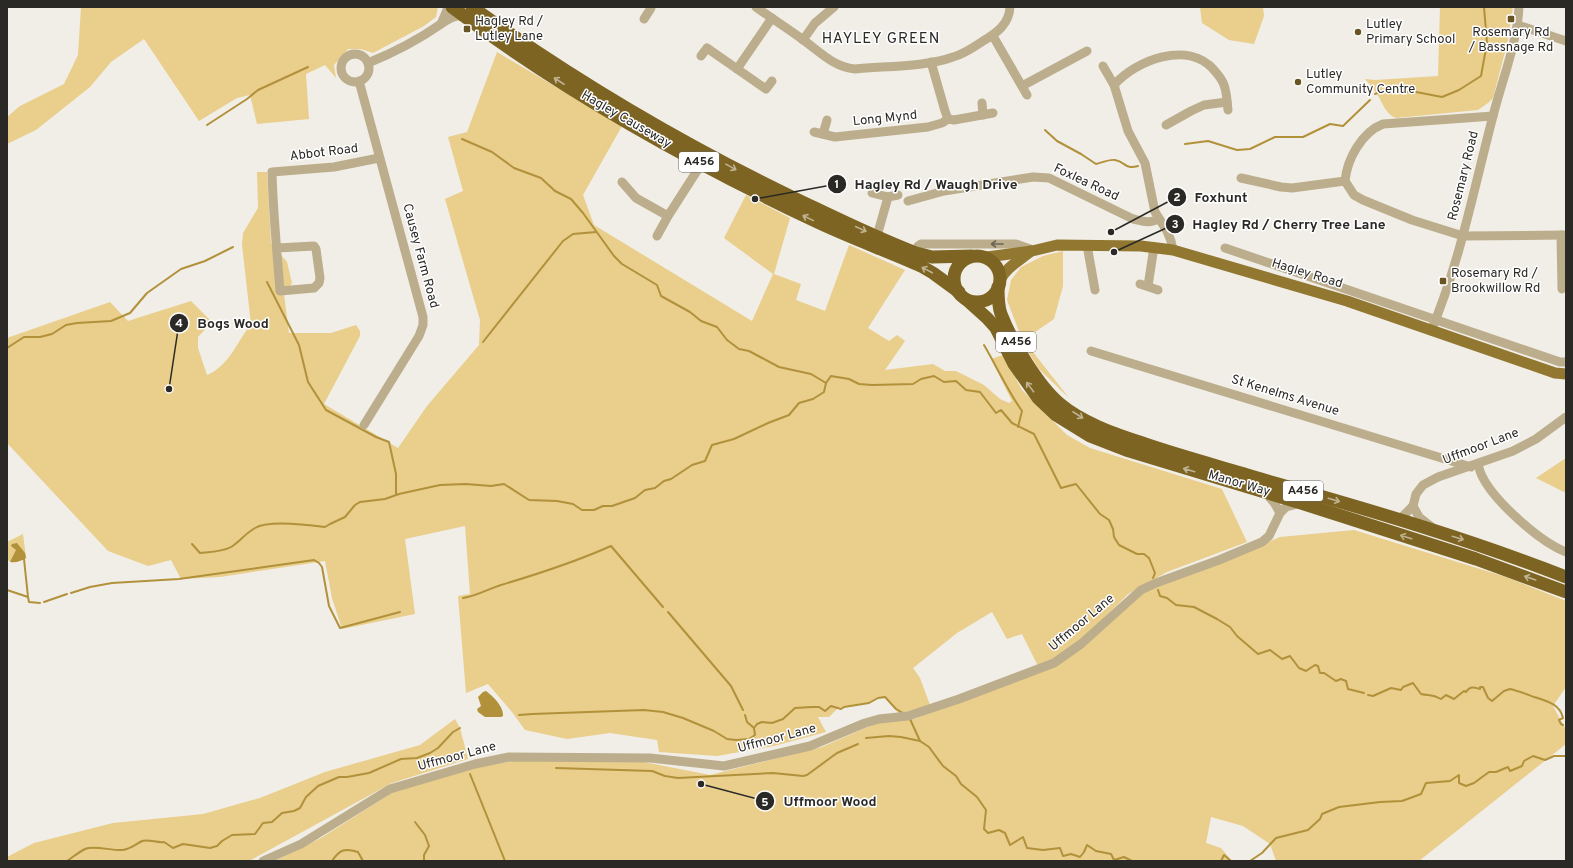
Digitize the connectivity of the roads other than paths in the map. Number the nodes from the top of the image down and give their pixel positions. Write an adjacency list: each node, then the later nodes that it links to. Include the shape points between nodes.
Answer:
1 (447, 7): 11 (street)
2 (452, 7): 8 (highway, Hagley Causeway / A456)
3 (651, 7): 10 (street)
4 (756, 7): 9 (street)
5 (834, 7): 14 (street, via 816,23)
6 (1010, 7): 13 (street, via 1008,19)
7 (1519, 7): 12 (street, Rosemary Road)
8 (468, 12): 11 (street); 35 (highway, Hagley Causeway / A456, one-way to 8, via 595,104); 47 (highway, Hagley Causeway / A456, one-way to 47, via 664,131 738,171)
9 (772, 18): 14 (street); 21 (street)
10 (644, 19)
11 (441, 24): 19 (street, via 391,53)
12 (1518, 25): 15 (street); 30 (street, Rosemary Road)
13 (993, 36): 18 (street, via 957,56); 25 (street)
14 (803, 40): 18 (street, via 833,62 846,68)
15 (1566, 41)
16 (1087, 51): 25 (street)
17 (701, 56): 21 (street, via 707,48)
18 (931, 62): 31 (street)
19 (368, 63): 22 (street, via 366,78); 22 (street, via 356,54 343,61 342,70 345,77 348,80)
20 (1103, 66): 24 (street)
21 (737, 69): 23 (street, via 766,89)
22 (359, 81): 34 (street, Causey Farm Road)
23 (772, 81)
24 (1114, 85): 33 (street, via 1130,72 1162,57 1187,55 1211,67 1225,86 1227,106 1204,105); 44 (street, via 1128,131 1145,163)
25 (1022, 86): 26 (street)
26 (1028, 95)
27 (982, 102): 29 (street)
28 (994, 113): 29 (street, Long Mynd)
29 (983, 115): 31 (street, Long Mynd, via 954,120)
30 (1493, 116): 37 (street, via 1376,126 1360,143 1351,159); 48 (street, Rosemary Road)
31 (948, 118): 32 (street, Long Mynd, via 942,123 928,127 835,137 819,133)
32 (827, 120)
33 (1166, 125)
34 (379, 158): 51 (street, Abbot Road, via 334,167 272,172); 71 (street, Causey Farm Road, via 422,308 423,325 419,336)
35 (702, 164): 43 (street); 64 (highway, Hagley Causeway / A456, one-way to 35, via 921,266 814,221)
36 (1240, 179): 37 (street, via 1281,188)
37 (1345, 181): 48 (street, via 1354,195 1363,200 1412,220)
38 (622, 182): 43 (street, via 636,198)
39 (872, 193): 41 (street)
40 (898, 195): 41 (street)
41 (888, 197): 47 (street)
42 (908, 202): 44 (street, Foxlea Road, via 944,191 1033,177 1049,178 1133,219 1153,222)
43 (668, 216): 46 (street)
44 (1158, 219): 54 (street, via 1172,240)
45 (1564, 235): 48 (street); 63 (street)
46 (658, 236)
47 (877, 236): 55 (highway, Hagley Causeway / A456)
48 (1463, 236): 65 (street, Rosemary Road)
49 (1087, 245): 50 (main road, Hagley Road); 53 (main road, Hagley Road, via 1057,245); 61 (street)
50 (1154, 247): 54 (main road, Hagley Road); 62 (street, via 1144,285)
51 (277, 248): 51 (street, via 280,291 314,288 319,283 316,249 311,246)
52 (1225, 248): 58 (street, Hagley Road)
53 (1033, 250): 55 (street, one-way to 55, via 1016,244 921,244); 57 (main road, Hagley Road); 60 (main road, Hagley Road, via 1002,274)
54 (1173, 250): 59 (main road, Hagley Road)
55 (916, 253): 56 (highway, Hagley Causeway / A456, via 932,257)
56 (972, 256): 57 (highway, A456); 64 (highway, via 958,266 956,272 956,283)
57 (987, 257): 60 (highway, A456, via 995,263)
58 (1251, 257): 59 (street); 65 (street, Hagley Road)
59 (1248, 271): 66 (main road, Hagley Road, via 1347,301)
60 (999, 284): 64 (highway, via 992,296 984,301 977,302); 77 (highway, Manor Way / A456, one-way to 77, via 998,299 1001,313 1033,372 1060,404 1088,422 1182,456)
61 (1095, 290)
62 (1158, 290)
63 (1561, 292)
64 (963, 296): 73 (highway, Manor Way / A456, one-way to 64, via 1126,450 1090,436 1069,424 1038,398 1014,364 996,328)
65 (1436, 319): 66 (street, Rosemary Road); 68 (street, Hagley Road)
66 (1431, 331): 69 (main road, Hagley Road, via 1555,373)
67 (1091, 351): 72 (street, St Kenelms Avenue)
68 (1566, 362)
69 (1566, 374)
70 (1566, 417): 72 (street, Uffmoor Lane, via 1551,429 1513,451)
71 (364, 425)
72 (1475, 465): 75 (street, Uffmoor Lane, via 1438,477 1424,485 1416,494); 79 (street, via 1500,502 1526,525)
73 (1264, 492): 74 (highway, Manor Way / A456); 76 (street, via 1270,496)
74 (1301, 503): 76 (street, via 1286,507); 81 (highway, Manor Way / A456, one-way to 74, via 1476,559)
75 (1413, 506): 77 (street, Uffmoor Lane); 78 (street, via 1419,517)
76 (1280, 513): 82 (street, Uffmoor Lane, via 1269,536 1262,542 1141,590 1081,644 1054,663 945,704 908,716 879,718 810,746 724,766 650,758 509,757 490,760 390,789 300,844)
77 (1400, 519): 78 (highway, Manor Way / A456)
78 (1439, 532): 80 (highway, Manor Way / A456, one-way to 80)
79 (1566, 552)
80 (1566, 577)
81 (1566, 592)
82 (263, 861)

